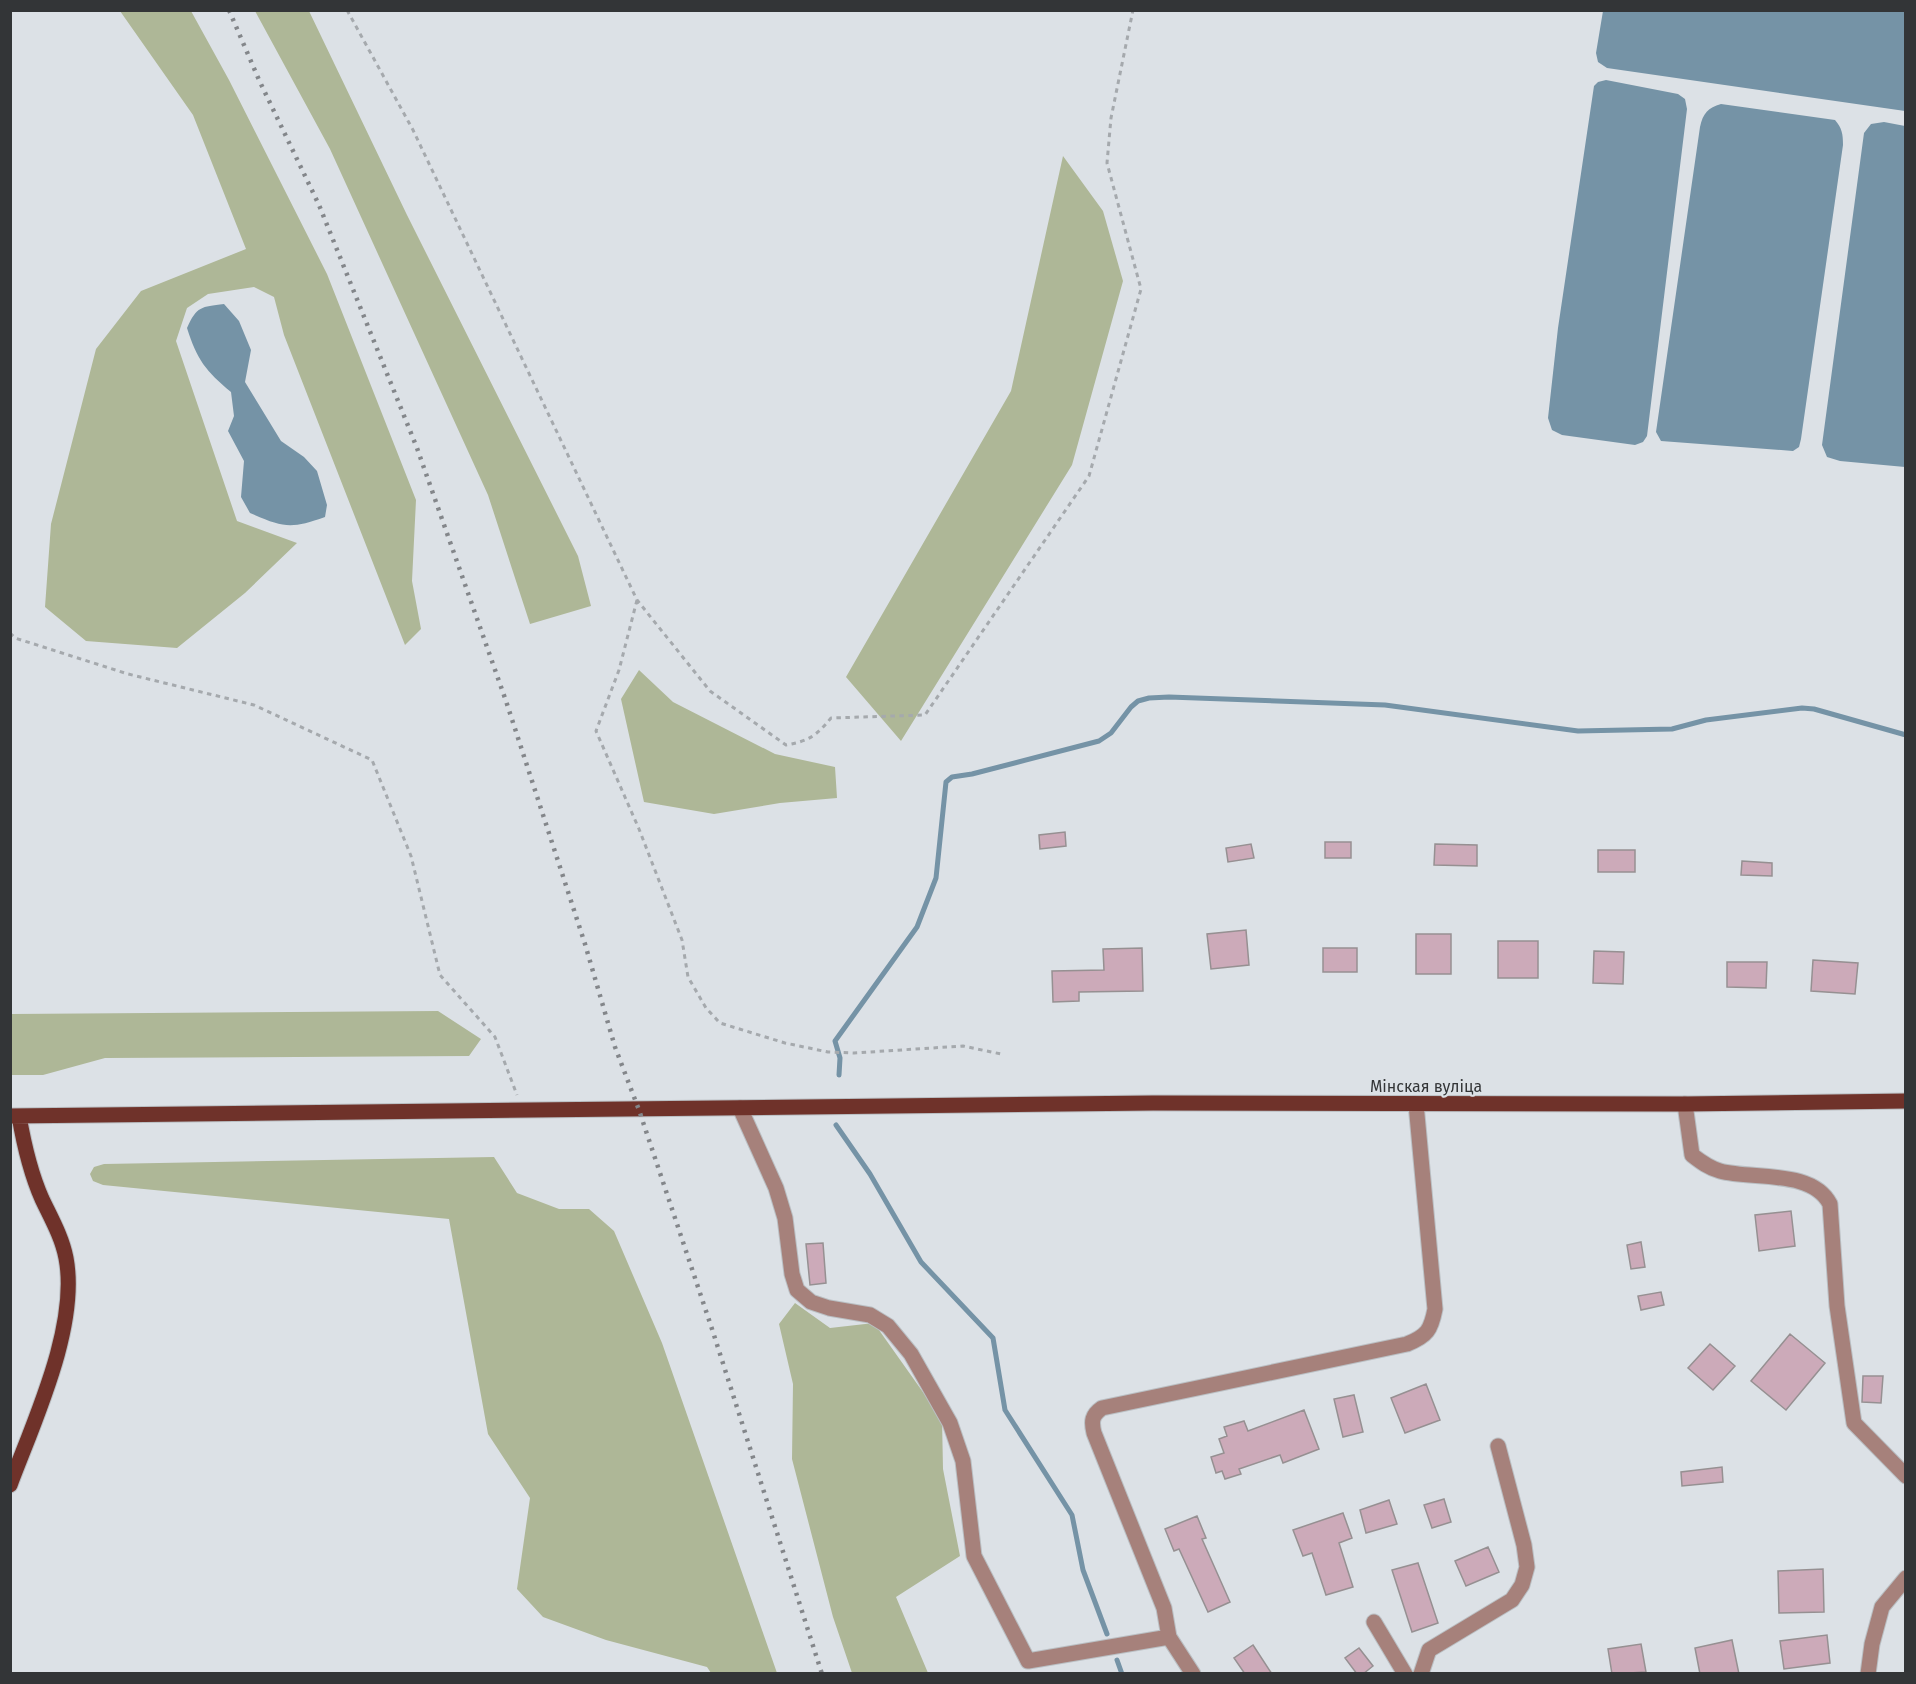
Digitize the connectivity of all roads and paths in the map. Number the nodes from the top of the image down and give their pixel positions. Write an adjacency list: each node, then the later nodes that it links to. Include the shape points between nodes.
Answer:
1 (347, 10): 3 (path, via 413,130)
2 (1133, 10): 3 (path, via 1107,162 1141,290 1089,476 925,715 831,718 818,734 786,745 710,691)
3 (637, 600): 5 (path, via 619,670 596,731 682,940 688,977 706,1008 720,1023 828,1052 963,1046)
4 (10, 633): 10 (path, via 15,638 128,674 254,705 372,760 411,856 441,975 495,1037)
5 (1001, 1054)
6 (1905, 1101): 8 (main road, Мінская вуліца)
7 (1416, 1104): 8 (main road, Мінская вуліца); 9 (main road, Мінская вуліца); 17 (street, via 1435,1309 1432,1327 1421,1339 1102,1408 1094,1413 1094,1433 1164,1608)
8 (1684, 1104): 13 (street, via 1692,1155 1705,1166 1814,1186 1826,1197 1830,1204 1837,1306 1854,1423)
9 (740, 1108): 10 (main road, Мінская вуліца); 17 (street, via 776,1188 797,1290 812,1302 870,1315 888,1326 911,1354 950,1423 963,1461 974,1556 1028,1661)
10 (523, 1111): 11 (main road, Мінская вуліца)
11 (15, 1116): 14 (main road, via 66,1258 68,1293 51,1371)
12 (1498, 1446): 20 (street, via 1524,1545 1527,1567 1522,1585 1512,1600 1429,1650)
13 (1905, 1476)
14 (10, 1485)
15 (1905, 1578): 21 (street, via 1882,1607)
16 (1374, 1622): 19 (street)
17 (1169, 1637): 18 (street)
18 (1193, 1674)
19 (1405, 1674)
20 (1421, 1674)
21 (1868, 1674)

